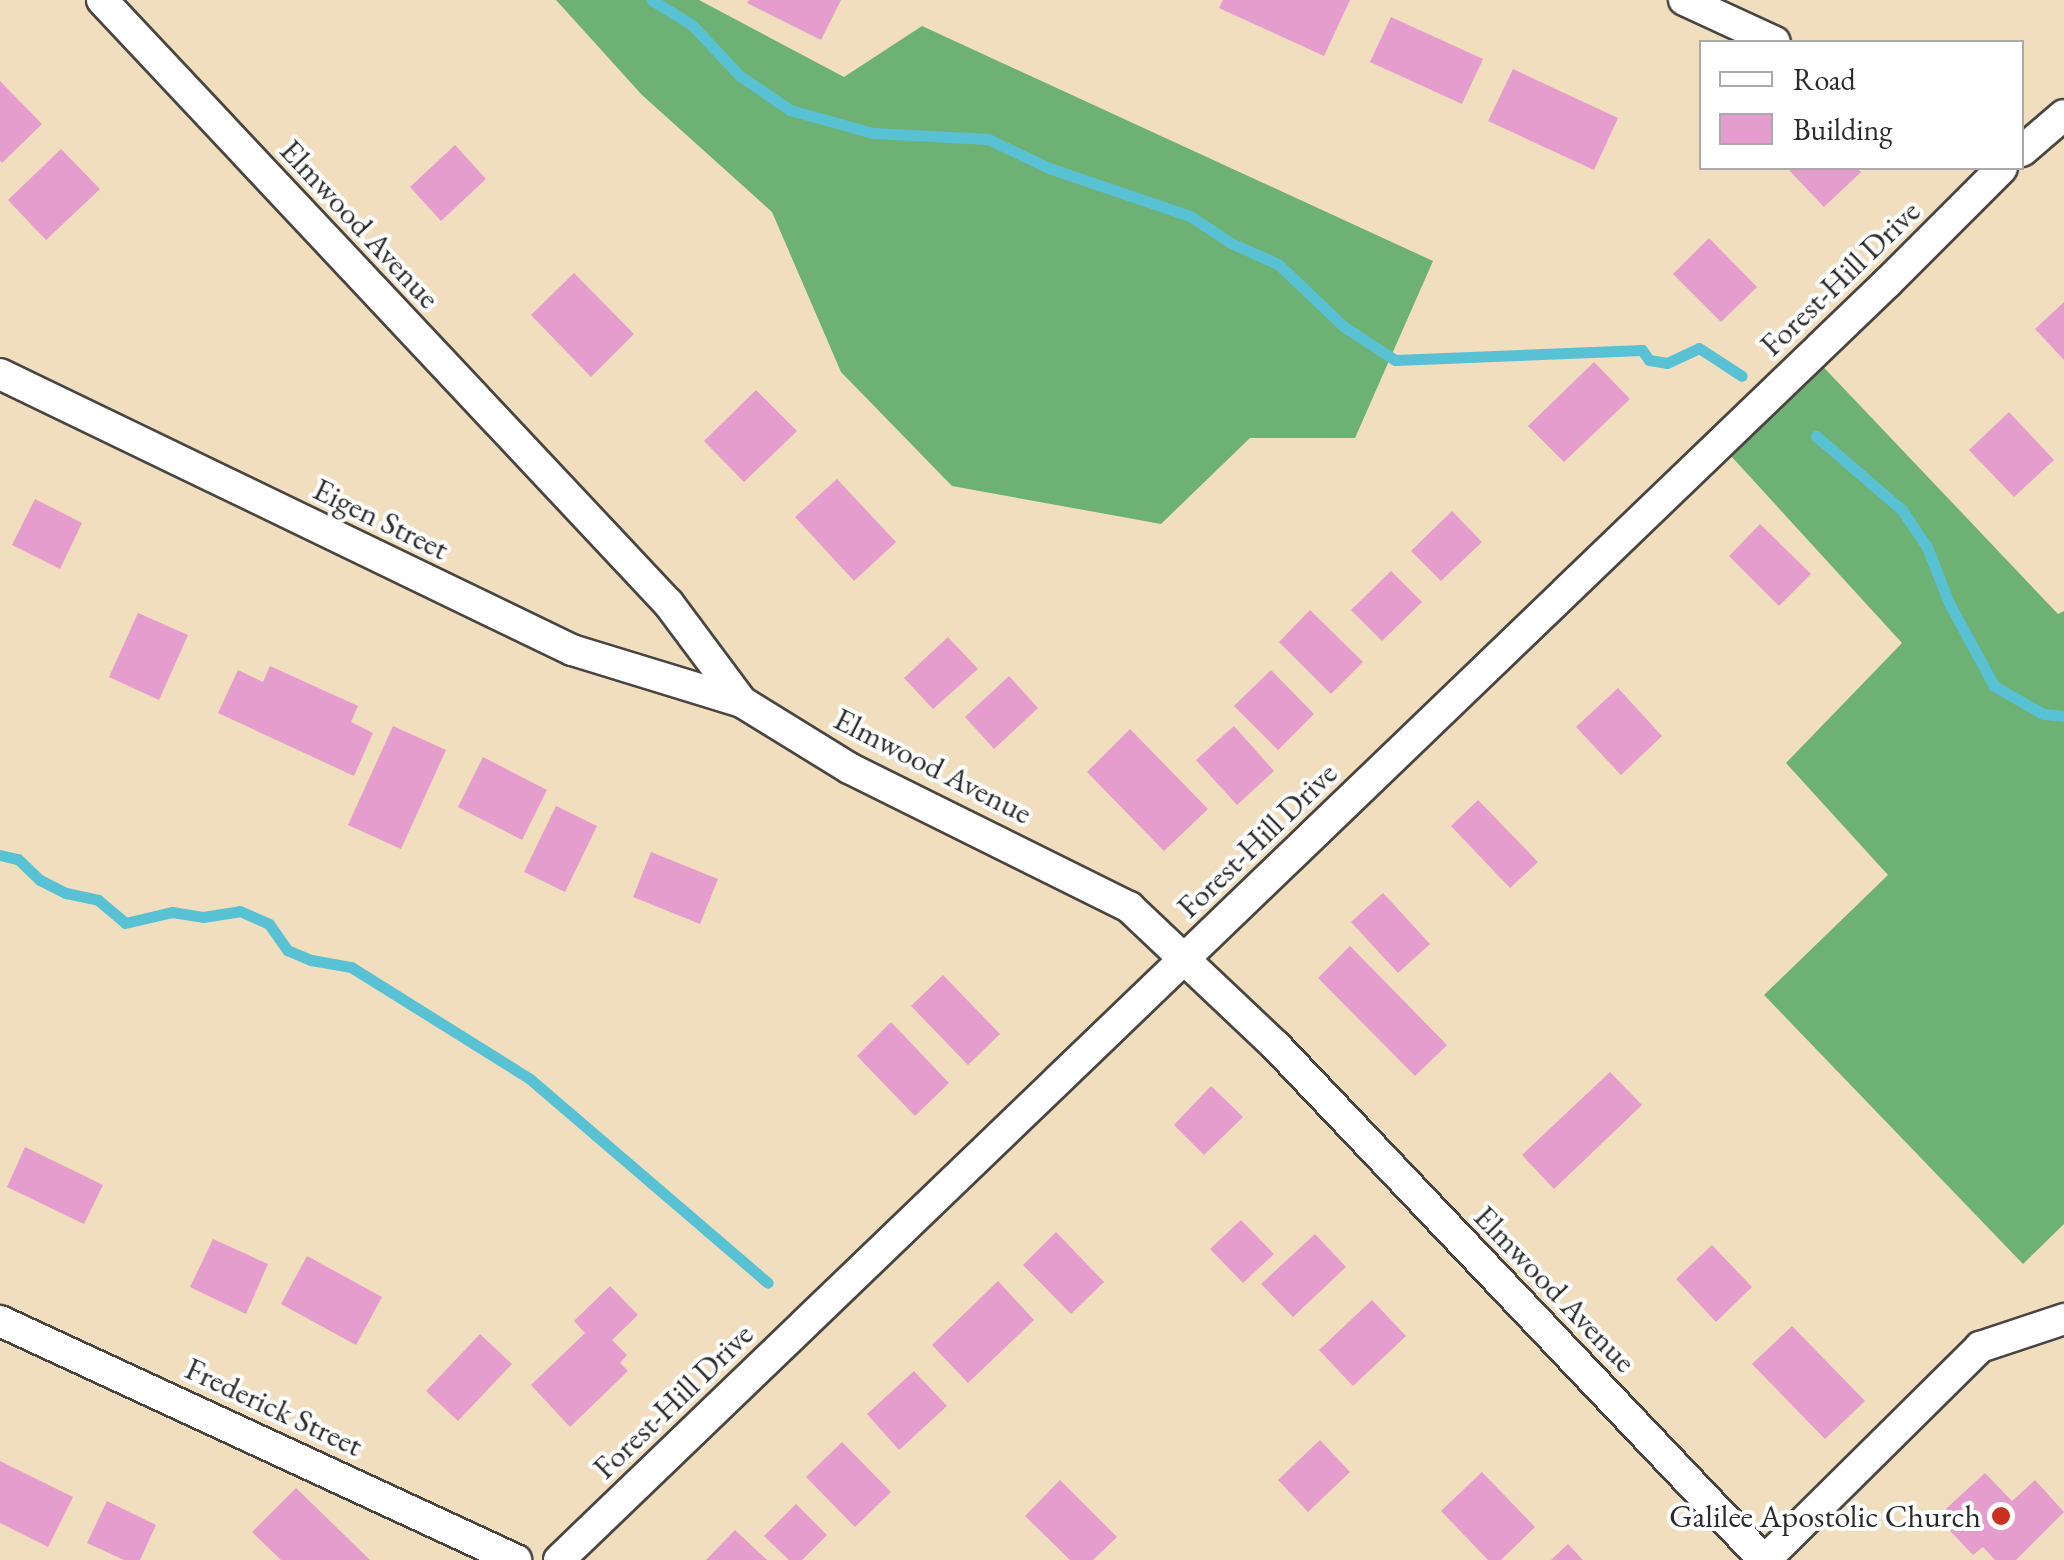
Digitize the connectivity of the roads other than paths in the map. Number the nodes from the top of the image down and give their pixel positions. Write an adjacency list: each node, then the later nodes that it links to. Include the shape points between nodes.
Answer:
1 (102, 0): 8 (street, Elmwood Avenue, via 670,604)
2 (1684, 0): 3 (street)
3 (1771, 40)
4 (2064, 115): 5 (street)
5 (2024, 148)
6 (2000, 170): 9 (street, Forest-Hill Drive)
7 (0, 374): 8 (street, Eigen Street, via 572,650)
8 (742, 702): 9 (street, Elmwood Avenue, via 849,768 1130,907)
9 (1184, 958): 13 (street, Forest-Hill Drive); 14 (street, Elmwood Avenue, via 1276,1046)
10 (2064, 1319): 14 (street, via 1980,1347)
11 (0, 1321): 12 (street, Frederick Street)
12 (516, 1560)
13 (559, 1560)
14 (1765, 1560)

